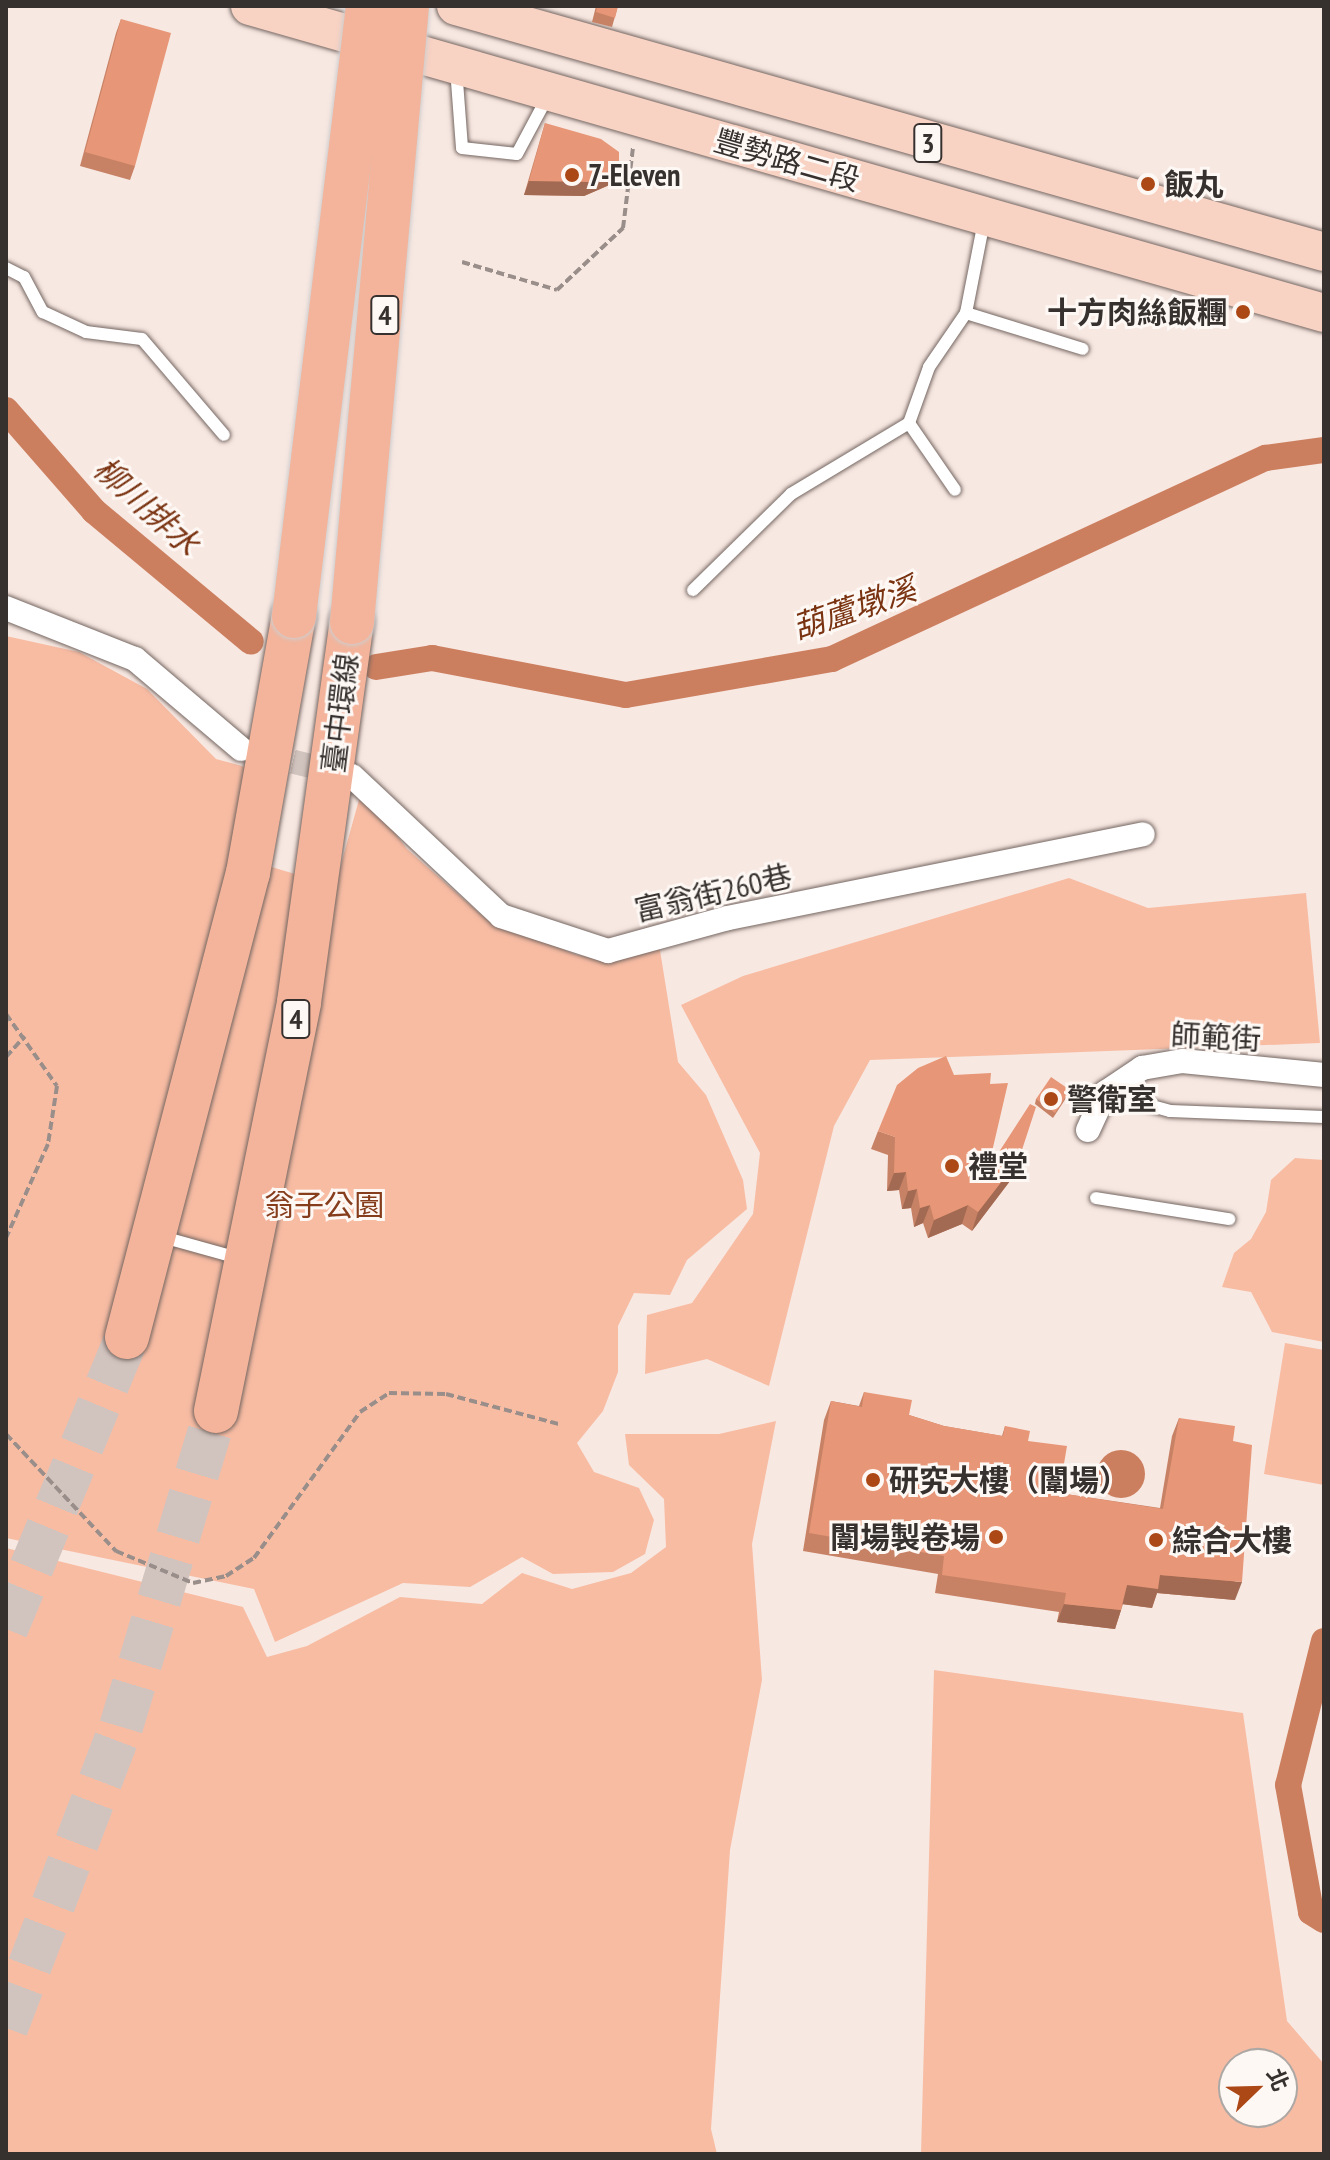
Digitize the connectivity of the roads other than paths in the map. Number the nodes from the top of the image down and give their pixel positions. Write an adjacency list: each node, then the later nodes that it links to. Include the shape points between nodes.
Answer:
1 (250, 6): 6 (main road, 豐勢路二段 / 3)
2 (407, 6): 32 (highway, 臺中環線 / 4, bridge, via 352,622 299,1002)
3 (420, 6): 8 (street)
4 (456, 6): 7 (main road, 豐勢路二段 / 3)
5 (494, 6): 7 (street)
6 (364, 15): 8 (main road, 豐勢路二段 / 3); 31 (highway, 臺中環線 / 4, bridge, via 294,616 248,873)
7 (533, 30): 12 (main road, 豐勢路二段 / 3)
8 (420, 52): 9 (main road, 豐勢路二段 / 3)
9 (456, 64): 10 (main road, 豐勢路二段 / 3); 10 (lane, via 462,148 517,154)
10 (549, 93): 11 (main road, 豐勢路二段 / 3)
11 (985, 216): 14 (lane); 15 (main road, 豐勢路二段 / 3)
12 (1324, 252)
13 (6, 268): 18 (lane, via 24,277 43,312 86,332 142,339)
14 (966, 313): 16 (lane); 17 (lane, via 929,367)
15 (1324, 313)
16 (1083, 349)
17 (909, 423): 19 (lane); 20 (lane, via 791,494)
18 (224, 435)
19 (955, 490)
20 (693, 590)
21 (6, 608): 22 (street, via 135,659)
22 (241, 749)
23 (352, 776): 24 (street, 富翁街260巷, via 501,916 608,951 728,918)
24 (1143, 834)
25 (1324, 1075): 26 (street, 師範街, via 1182,1061 1142,1068)
26 (1105, 1093): 27 (lane, via 1170,1111); 28 (street)
27 (1324, 1117)
28 (1088, 1130)
29 (1096, 1198): 30 (lane)
30 (1229, 1219)
31 (156, 1235): 32 (lane); 33 (highway, 臺中環線 / 4)
32 (249, 1261): 34 (highway, 臺中環線 / 4)
33 (127, 1337)
34 (216, 1411)

